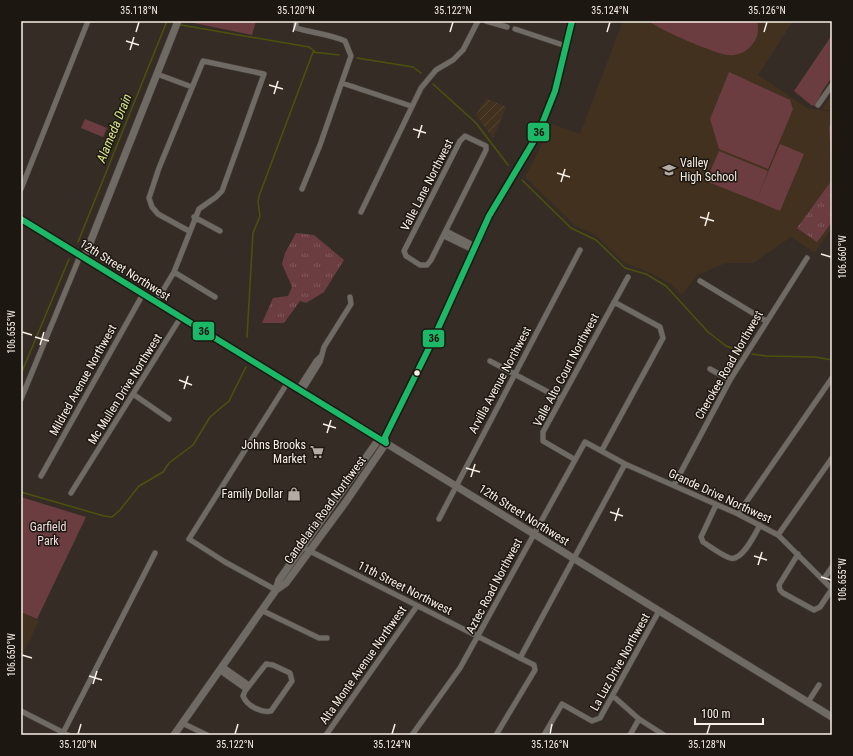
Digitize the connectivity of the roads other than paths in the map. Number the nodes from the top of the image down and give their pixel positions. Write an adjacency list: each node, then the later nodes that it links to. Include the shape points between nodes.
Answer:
1 (88, 21): 16 (street)
2 (178, 21): 10 (main road)
3 (296, 21): 11 (street, via 296,28 334,36 345,41 351,56)
4 (478, 21): 15 (street, via 463,50 453,60 436,70 421,88)
5 (486, 21): 7 (street)
6 (572, 21): 9 (main road, Candelaria Road Northwest)
7 (507, 27)
8 (515, 29): 9 (street)
9 (566, 46): 24 (main road, Candelaria Road Northwest, via 554,91 538,134 506,186)
10 (157, 74): 13 (street); 26 (main road)
11 (342, 83): 15 (street); 17 (street)
12 (832, 85): 14 (street)
13 (192, 87): 19 (street, via 203,61 264,74 222,191 199,209); 21 (street, via 153,182 149,198 158,214)
14 (818, 105)
15 (411, 106): 18 (street)
16 (21, 189)
17 (302, 189)
18 (361, 212)
19 (194, 217): 21 (street); 22 (street)
20 (21, 219): 26 (main road, 12th Street Northwest)
21 (189, 231): 28 (street)
22 (220, 232)
23 (445, 233): 23 (street, Valle Lane Northwest, via 486,150 486,146 465,136 460,141 404,251 406,256 420,265 427,265); 24 (street)
24 (474, 248): 49 (main road, Candelaria Road Northwest, via 431,344)
25 (580, 250): 40 (street, Arvilla Avenue Northwest)
26 (82, 257): 31 (main road, 12th Street Northwest); 46 (street)
27 (806, 258): 37 (street, Cherokee Road Northwest)
28 (174, 272): 32 (street); 34 (street)
29 (628, 278): 35 (street, Valle Alto Court Northwest)
30 (700, 281): 37 (street)
31 (143, 294): 34 (main road, 12th Street Northwest); 55 (street, Mildred Avenue Northwest)
32 (215, 297)
33 (350, 297): 44 (street, via 351,304)
34 (156, 302): 36 (main road, 12th Street Northwest)
35 (614, 302): 47 (street, Valle Alto Court Northwest); 51 (street, via 660,327 663,333 660,344)
36 (181, 317): 43 (main road, 12th Street Northwest); 45 (street, Mc Mullen Drive Northwest)
37 (766, 321): 42 (street, Cherokee Road Northwest)
38 (490, 361): 40 (street)
39 (710, 369): 42 (street)
40 (515, 374): 47 (street); 57 (street, Arvilla Avenue Northwest)
41 (832, 378): 60 (street)
42 (730, 380): 56 (street, Cherokee Road Northwest)
43 (288, 382): 44 (main road, 12th Street Northwest); 72 (street, via 189,539)
44 (300, 390): 49 (main road, 12th Street Northwest)
45 (133, 394): 48 (street); 58 (street, Mc Mullen Drive Northwest)
46 (21, 399)
47 (561, 399): 53 (street, Valle Alto Court Northwest, via 543,432 542,441)
48 (169, 419)
49 (383, 440): 57 (main road, 12th Street Northwest); 65 (main road, Candelaria Road Northwest, via 345,503)
50 (585, 442): 51 (street, Grande Drive Northwest); 53 (street, Aztec Road Northwest)
51 (602, 450): 54 (street, Grande Drive Northwest)
52 (832, 458): 64 (street)
53 (574, 459): 63 (street, Aztec Road Northwest)
54 (626, 464): 56 (street, Grande Drive Northwest); 68 (street)
55 (41, 476)
56 (674, 485): 59 (street, Grande Drive Northwest)
57 (456, 486): 61 (street, Arvilla Avenue Northwest); 63 (main road, 12th Street Northwest)
58 (71, 493)
59 (716, 505): 60 (street, Grande Drive Northwest); 62 (street, via 701,537 703,542 731,559 737,559 742,554)
60 (738, 514): 62 (street, Grande Drive Northwest)
61 (439, 519)
62 (760, 525): 64 (street, Grande Drive Northwest)
63 (534, 533): 68 (main road, 12th Street Northwest); 76 (street, Aztec Road Northwest)
64 (778, 535): 67 (street, Grande Drive Northwest)
65 (306, 549): 72 (main road, Candelaria Road Northwest, via 286,584); 73 (street, 11th Street Northwest)
66 (155, 553): 88 (street)
67 (798, 554): 70 (street, Grande Drive Northwest); 71 (street, via 779,585 780,590 814,610 820,607)
68 (573, 559): 75 (main road, 12th Street Northwest); 78 (street)
69 (832, 567): 70 (street)
70 (823, 580): 71 (street, Grande Drive Northwest)
71 (832, 589)
72 (276, 590): 74 (main road, Candelaria Road Northwest)
73 (418, 606): 76 (street, 11th Street Northwest); 91 (street, Alta Monte Avenue Northwest)
74 (261, 610): 77 (street, via 319,638); 79 (main road, Candelaria Road Northwest)
75 (659, 611): 82 (street, La Luz Drive Northwest); 83 (main road, 12th Street Northwest)
76 (478, 637): 78 (street, 11th Street Northwest); 92 (street, Aztec Road Northwest, via 460,668)
77 (327, 638)
78 (520, 658): 93 (street, 11th Street Northwest, via 534,665 535,670)
79 (221, 668): 81 (street); 87 (main road, Candelaria Road Northwest)
80 (819, 685): 83 (street)
81 (248, 687): 81 (street, via 243,696 247,704 268,712 290,684 292,677 285,670 273,664 266,664)
82 (613, 696): 86 (street); 94 (street, La Luz Drive Northwest, via 596,721 562,704)
83 (808, 702): 85 (main road, 12th Street Northwest)
84 (21, 711): 88 (street)
85 (832, 717)
86 (639, 720): 95 (street); 96 (street)
87 (182, 723): 89 (main road, Candelaria Road Northwest); 90 (street)
88 (65, 734)
89 (174, 735)
90 (206, 735)
91 (326, 735)
92 (412, 735)
93 (496, 735)
94 (544, 735)
95 (630, 735)
96 (664, 735)

